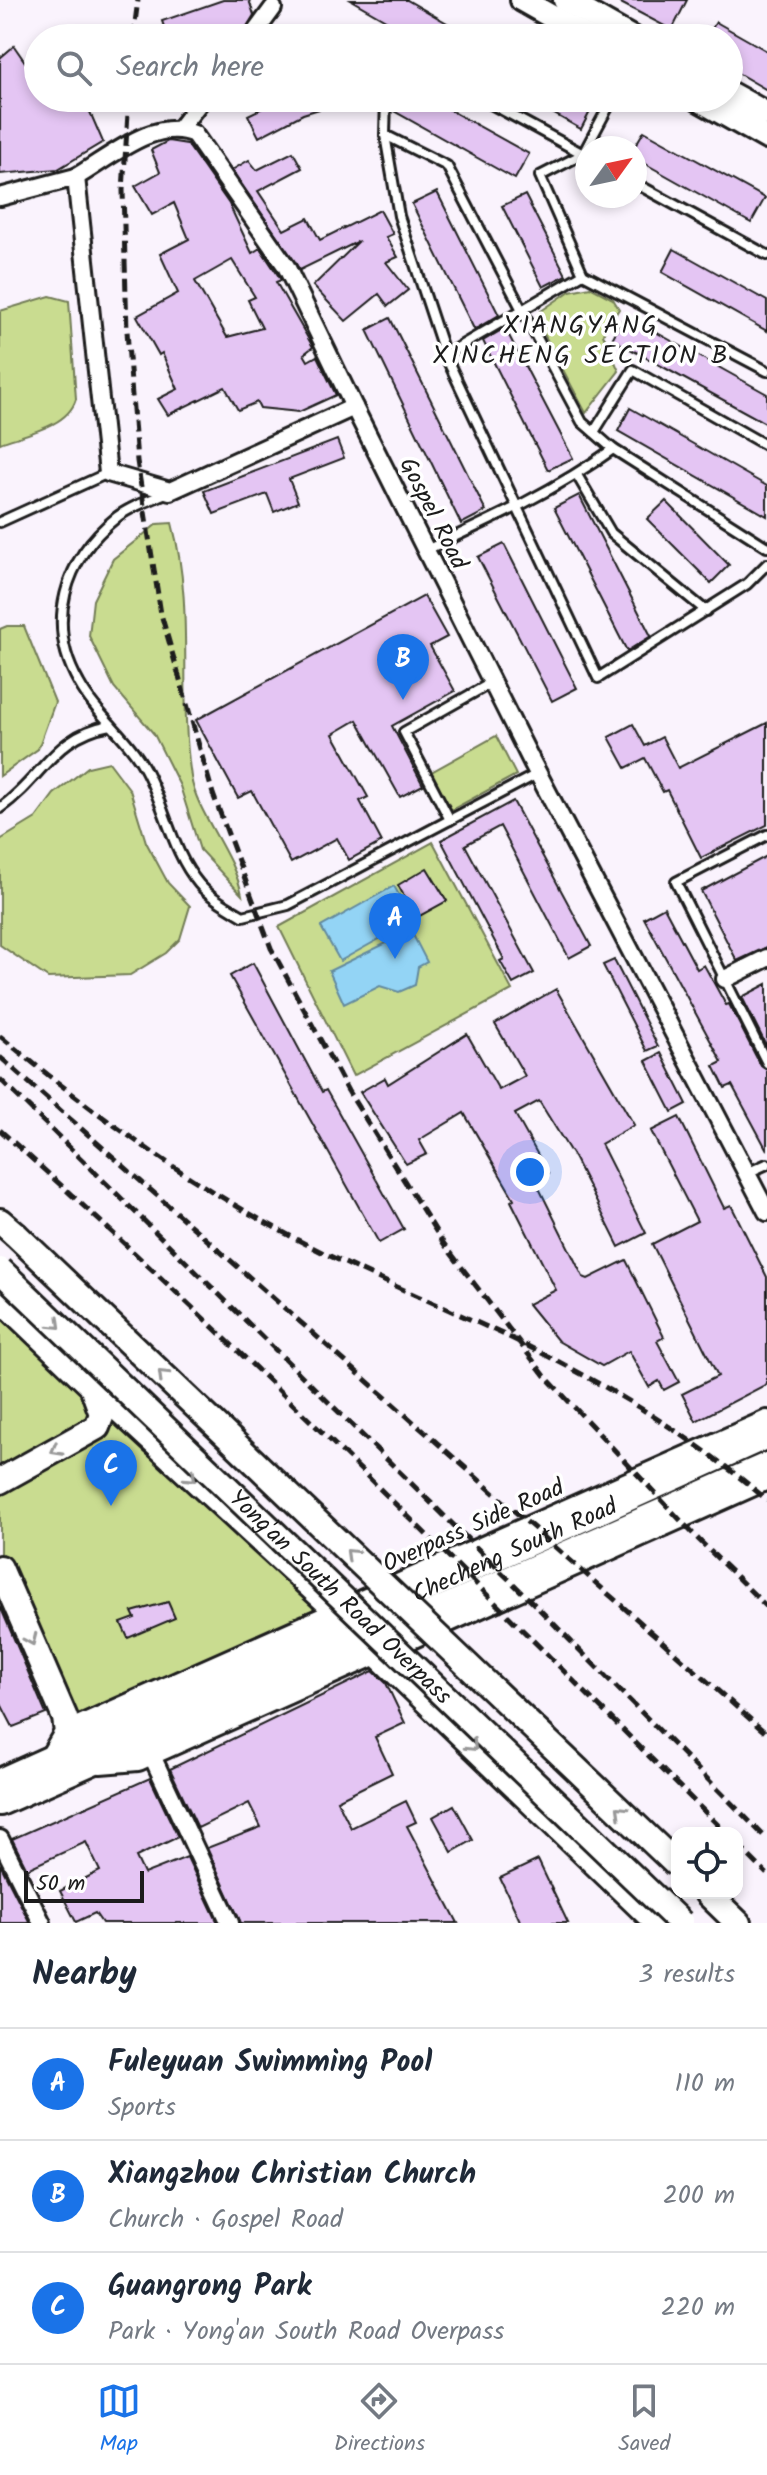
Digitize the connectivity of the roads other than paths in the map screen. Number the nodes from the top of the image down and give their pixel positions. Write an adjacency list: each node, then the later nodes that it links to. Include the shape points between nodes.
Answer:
1 (522, 0): 5 (street)
2 (565, 0): 6 (street)
3 (273, 8): 4 (street)
4 (261, 24)
5 (564, 24)
6 (607, 24)
7 (743, 101): 13 (street)
8 (192, 112): 14 (street)
9 (386, 112): 15 (lane)
10 (505, 112): 18 (lane)
11 (606, 112): 16 (lane)
12 (721, 112): 17 (street)
13 (767, 114)
14 (180, 128): 20 (street, via 154,132); 28 (street, Gospel Road, via 194,134 286,266)
15 (385, 135): 25 (lane, via 447,166); 26 (lane, via 399,216)
16 (595, 136)
17 (767, 138)
18 (575, 150)
19 (575, 160): 24 (lane, via 540,176)
20 (76, 177): 22 (street); 32 (street)
21 (647, 190): 23 (lane)
22 (0, 197)
23 (767, 255)
24 (583, 274): 25 (lane); 27 (lane)
25 (522, 310): 26 (lane); 29 (lane, via 582,422)
26 (445, 355): 35 (lane)
27 (767, 371)
28 (354, 407): 34 (street); 38 (street, Gospel Road)
29 (594, 432): 30 (lane, via 633,370); 31 (lane)
30 (767, 446)
31 (613, 449): 33 (lane); 37 (lane)
32 (108, 473): 34 (street); 36 (lane)
33 (577, 475): 35 (lane); 40 (lane, via 611,533)
34 (170, 491): 42 (lane, via 118,516 93,543 72,572 60,614 64,651 79,684)
35 (516, 509): 38 (lane); 40 (lane, via 598,678)
36 (0, 522)
37 (767, 547)
38 (426, 550): 41 (street, Gospel Road)
39 (767, 564): 40 (lane)
40 (706, 611)
41 (492, 682): 43 (street, Gospel Road); 45 (lane, via 404,732)
42 (111, 725): 44 (lane, via 91,728 62,744); 45 (lane, via 145,768 179,852 199,883 243,916 288,905)
43 (538, 774): 45 (lane); 51 (street, Gospel Road)
44 (0, 808)
45 (450, 820)
46 (767, 835): 48 (lane, via 676,882)
47 (767, 958): 48 (street)
48 (725, 979): 49 (lane)
49 (767, 1063)
50 (767, 1164): 51 (lane)
51 (747, 1173): 52 (street, Gospel Road)
52 (767, 1212)
53 (8, 1227): 72 (main road, Yong'an South Road Overpass, one-way to 53, bridge)
54 (0, 1270): 77 (main road, Yong'an South Road Overpass, one-way to 77, bridge)
55 (0, 1298): 56 (main road)
56 (92, 1386): 61 (main road, one-way to 61, via 102,1414 97,1427); 63 (street, one-way to 63)
57 (767, 1422): 63 (street, Overpass Side Road)
58 (767, 1436): 66 (main road, Checheng South Road)
59 (767, 1465): 68 (main road, Checheng South Road)
60 (767, 1478): 64 (street)
61 (0, 1481)
62 (0, 1568): 65 (main road, one-way to 65)
63 (338, 1613): 65 (street, Overpass Side Road)
64 (375, 1653): 68 (street, via 138,1759); 76 (street, one-way to 76)
65 (67, 1733): 66 (main road)
66 (53, 1757): 69 (main road, Checheng South Road)
67 (153, 1758): 75 (street)
68 (91, 1763): 70 (main road, Checheng South Road)
69 (0, 1781)
70 (0, 1803)
71 (0, 1839): 74 (street)
72 (671, 1859)
73 (713, 1899): 78 (main road)
74 (42, 1923)
75 (230, 1923)
76 (656, 1923)
77 (681, 1923)
78 (738, 1923)

